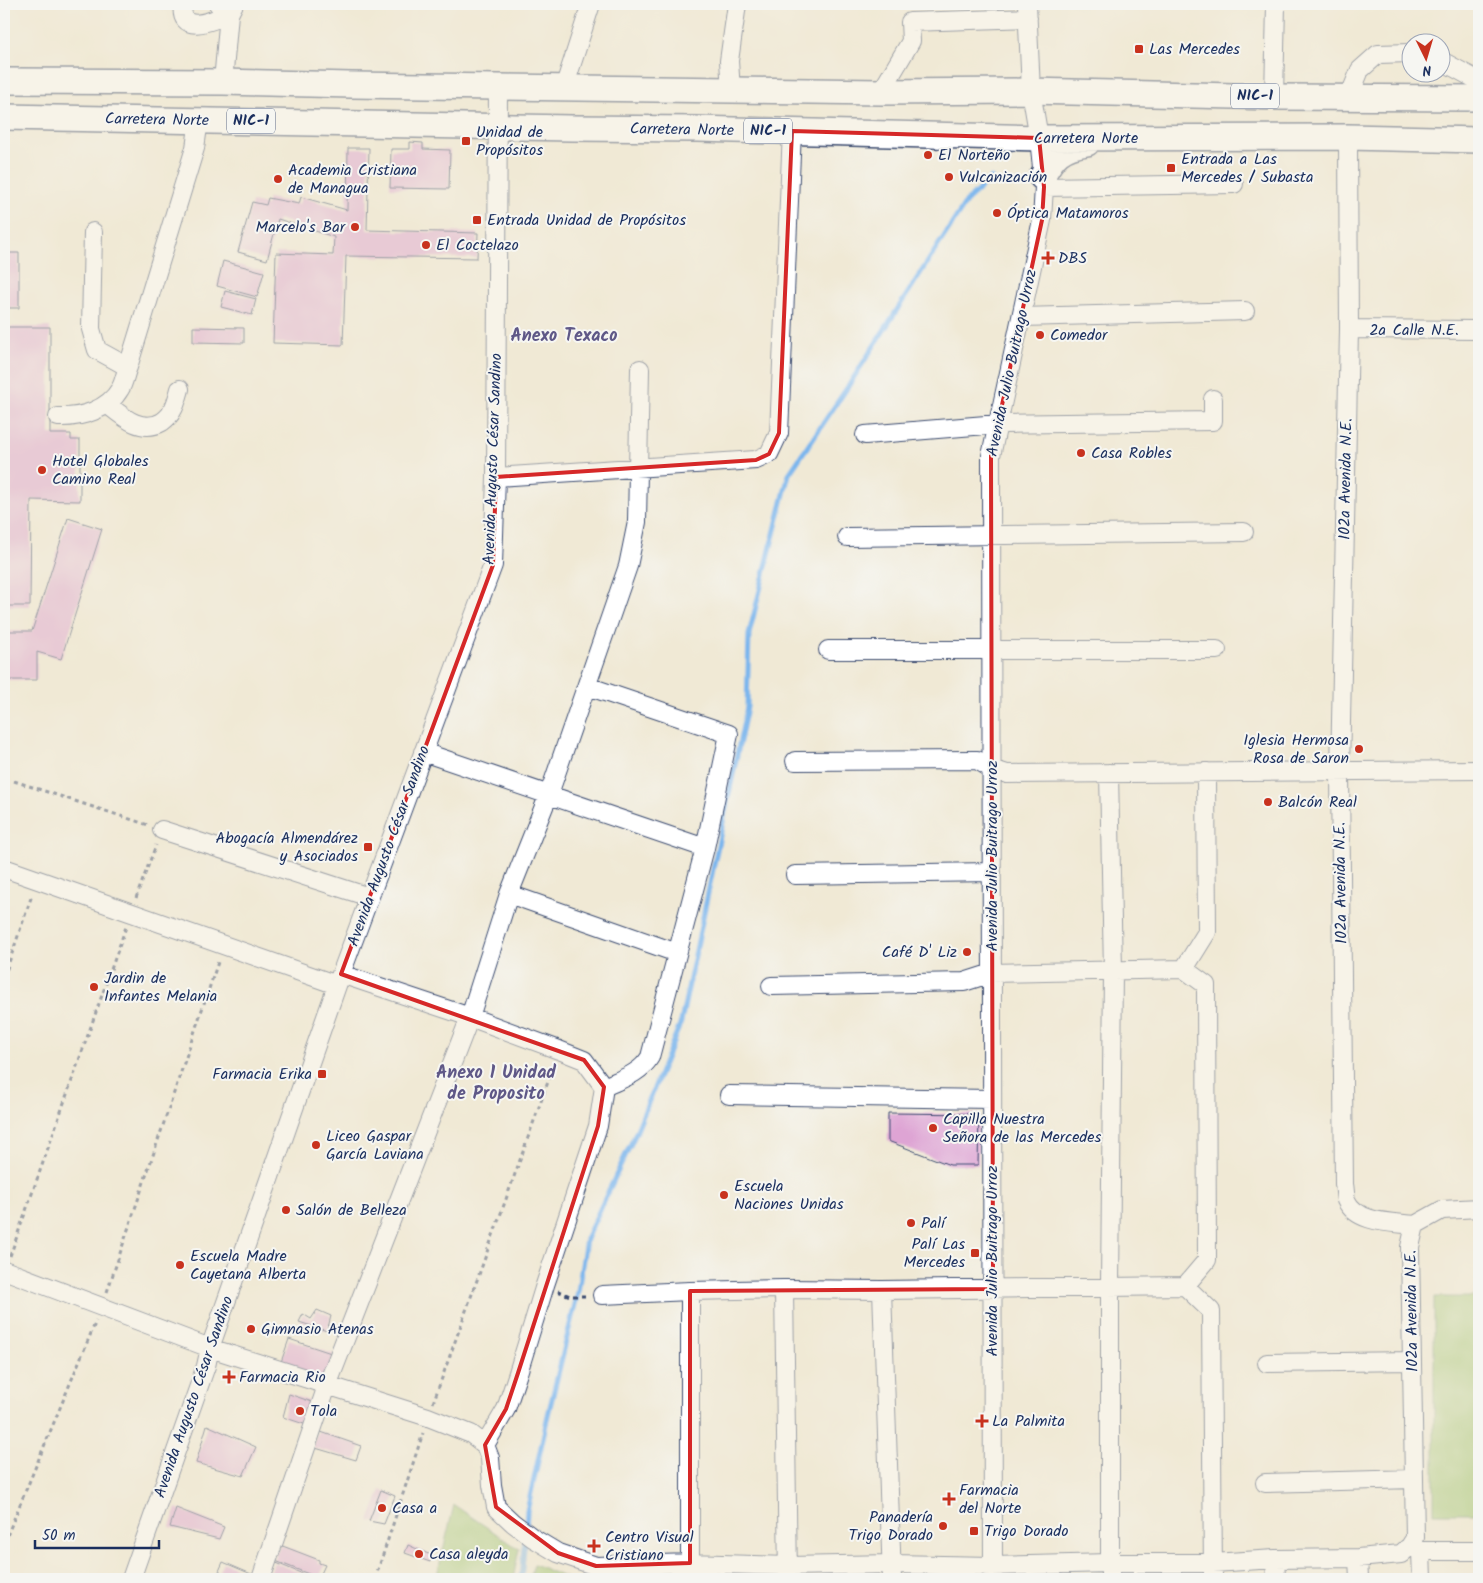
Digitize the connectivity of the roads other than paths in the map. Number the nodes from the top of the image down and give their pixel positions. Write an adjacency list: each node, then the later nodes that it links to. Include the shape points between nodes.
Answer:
1 (183, 4): 5 (street, via 185,19 194,24 204,24)
2 (591, 4): 15 (street)
3 (736, 4): 16 (street, via 729,61)
4 (1276, 4): 19 (street)
5 (227, 7): 13 (street)
6 (1000, 11): 7 (street); 18 (street, via 910,22 911,41)
7 (1028, 11): 17 (street, Avenida Julio Buitrago Urroz)
8 (1400, 53): 20 (street, via 1378,54 1360,70)
9 (1450, 65): 12 (street)
10 (4, 81): 11 (highway, NIC-1)
11 (83, 81): 13 (highway, NIC-1); 23 (highway, via 134,91 193,94 199,105)
12 (1479, 81)
13 (223, 82): 14 (highway, NIC-1)
14 (498, 87): 15 (highway, NIC-1); 24 (street, Avenida Augusto César Sandino)
15 (564, 88): 16 (highway, NIC-1)
16 (731, 90): 18 (highway, NIC-1)
17 (1031, 91): 18 (highway, NIC-1); 19 (highway, NIC-1); 27 (street, Avenida Julio Buitrago Urroz)
18 (881, 92)
19 (1274, 97): 20 (highway, NIC-1)
20 (1349, 97): 21 (highway, NIC-1)
21 (1479, 98)
22 (4, 117): 23 (highway, Carretera Norte / NIC-1)
23 (199, 120): 24 (highway, Carretera Norte / NIC-1); 37 (street, via 195,148)
24 (497, 126): 25 (highway, Carretera Norte / NIC-1); 46 (street, Avenida Augusto César Sandino)
25 (792, 131): 27 (highway, Carretera Norte / NIC-1); 45 (street, via 779,433 768,454 756,460)
26 (1348, 137): 28 (highway, Carretera Norte / NIC-1); 29 (highway, Carretera Norte / NIC-1); 35 (street, 102a Avenida N.E.)
27 (1038, 138): 28 (highway, Carretera Norte / NIC-1); 30 (street, Avenida Julio Buitrago Urroz)
28 (1124, 138): 30 (highway, via 1066,148 1048,165)
29 (1479, 140)
30 (1043, 182): 31 (street); 34 (street, Avenida Julio Buitrago Urroz, via 1042,220)
31 (1234, 184)
32 (93, 232): 37 (street, via 91,329 96,350)
33 (1245, 311): 34 (street)
34 (1022, 317): 43 (street, Avenida Julio Buitrago Urroz)
35 (1349, 330): 36 (street, 2a Calle N.E.); 58 (street, 102a Avenida N.E.)
36 (1479, 330)
37 (128, 367): 41 (street, via 120,390)
38 (640, 369): 45 (street)
39 (180, 389): 41 (street, via 167,419 152,426 136,424)
40 (1213, 400): 43 (street, via 1213,421)
41 (107, 404): 42 (street, via 87,414)
42 (58, 417)
43 (998, 424): 44 (street); 48 (street, Avenida Julio Buitrago Urroz, via 991,456)
44 (864, 436)
45 (639, 468): 46 (street); 53 (street, via 637,522 628,566)
46 (496, 477): 54 (street, Avenida Augusto César Sandino, via 493,565)
47 (1244, 532): 48 (street)
48 (991, 535): 49 (street); 51 (street, Avenida Julio Buitrago Urroz)
49 (847, 537)
50 (828, 650): 51 (street)
51 (992, 650): 52 (street); 56 (street, Avenida Julio Buitrago Urroz)
52 (1217, 650)
53 (587, 686): 61 (street); 63 (street, via 729,734)
54 (423, 752): 61 (street); 68 (street, Avenida Augusto César Sandino)
55 (795, 761): 56 (street, via 977,760)
56 (992, 769): 60 (street, via 1007,774); 65 (street, Avenida Julio Buitrago Urroz)
57 (1479, 770): 58 (street)
58 (1340, 771): 59 (street); 80 (street, 102a Avenida N.E., via 1346,1199 1356,1213 1367,1218)
59 (1206, 772): 60 (street); 70 (street, via 1207,932)
60 (1109, 773): 71 (street)
61 (549, 794): 63 (street); 67 (street)
62 (162, 830): 68 (street)
63 (705, 848): 69 (street)
64 (4, 868): 73 (street, via 223,946)
65 (992, 872): 66 (street); 72 (street, Avenida Julio Buitrago Urroz)
66 (795, 875)
67 (509, 894): 69 (street); 75 (street)
68 (369, 897): 73 (street, Avenida Augusto César Sandino)
69 (677, 953): 76 (street, via 650,1057 645,1066)
70 (1184, 969): 71 (street); 83 (street, via 1206,985 1207,1260)
71 (1112, 971): 72 (street); 82 (street)
72 (992, 973): 74 (street, via 964,982); 78 (street, Avenida Julio Buitrago Urroz)
73 (339, 980): 75 (street); 89 (street, Avenida Augusto César Sandino)
74 (771, 986)
75 (470, 1017): 76 (street, via 584,1060); 92 (street)
76 (604, 1087): 93 (street, via 598,1126 518,1373 506,1409)
77 (730, 1095): 78 (street)
78 (991, 1099): 85 (street, Avenida Julio Buitrago Urroz)
79 (1479, 1208): 80 (street, via 1442,1210)
80 (1415, 1225): 90 (street, 102a Avenida N.E., via 1410,1247)
81 (4, 1270): 89 (street)
82 (1110, 1286): 83 (street); 85 (street); 101 (street)
83 (1185, 1286): 102 (street, via 1211,1311)
84 (784, 1289): 86 (street); 87 (street); 104 (street)
85 (993, 1289): 86 (street); 105 (street, Avenida Julio Buitrago Urroz)
86 (882, 1290): 103 (street)
87 (690, 1291): 88 (street); 100 (street)
88 (595, 1295)
89 (210, 1348): 92 (street); 106 (street, Avenida Augusto César Sandino)
90 (1412, 1361): 91 (street); 94 (street, 102a Avenida N.E.)
91 (1267, 1363)
92 (327, 1386): 93 (street, via 428,1417 471,1434); 107 (street)
93 (485, 1445): 100 (street, via 490,1458 496,1506 533,1538 558,1553 596,1566)
94 (1414, 1479): 95 (street); 96 (street, 102a Avenida N.E.)
95 (1265, 1482)
96 (1416, 1548): 97 (street); 98 (street, via 1401,1554); 110 (street, 102a Avenida N.E.)
97 (1479, 1551)
98 (1358, 1558): 99 (street); 109 (street)
99 (1275, 1559): 102 (street); 108 (street)
100 (690, 1571): 104 (street)
101 (1110, 1571): 102 (street); 105 (street)
102 (1213, 1571)
103 (892, 1572): 104 (street); 105 (street)
104 (788, 1573)
105 (993, 1573)
106 (132, 1579)
107 (261, 1579)
108 (1276, 1579)
109 (1359, 1579)
110 (1422, 1579)

